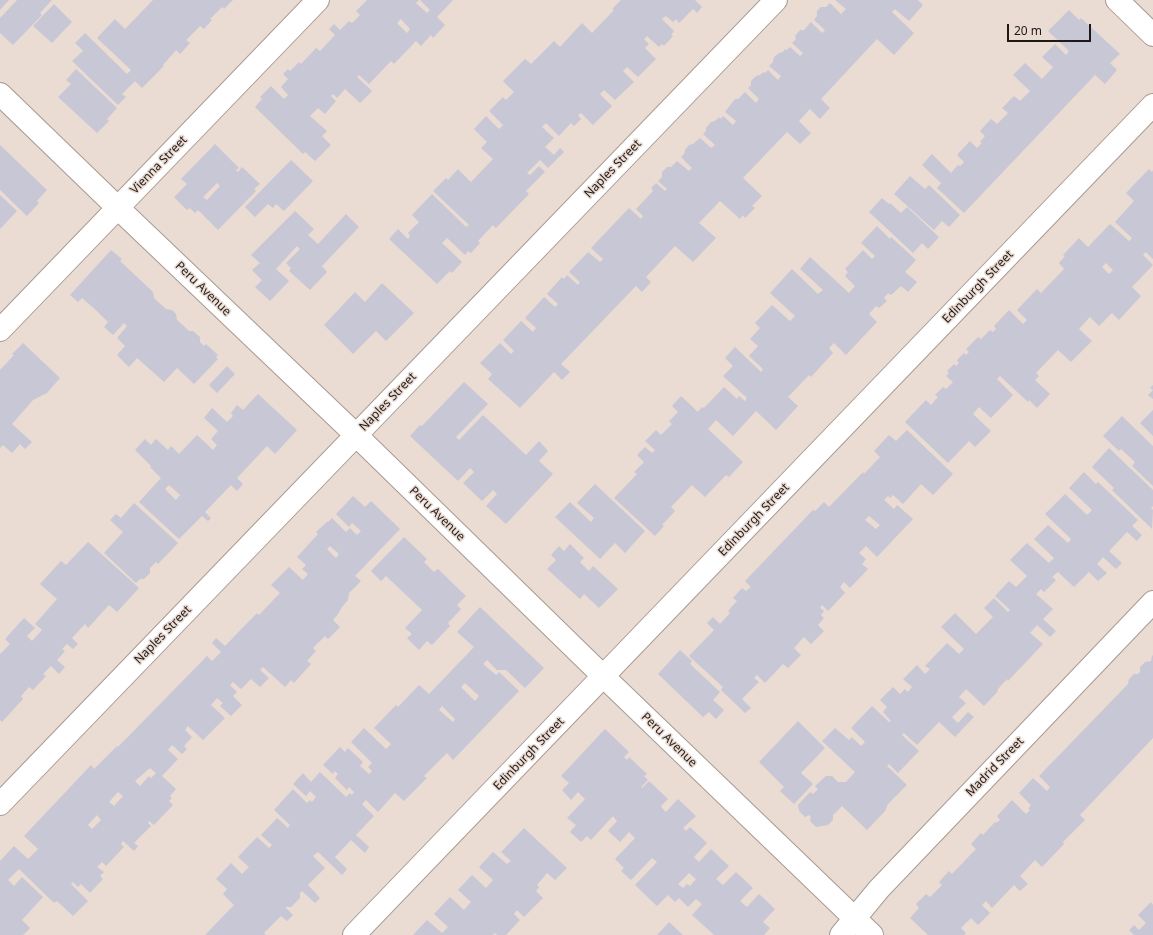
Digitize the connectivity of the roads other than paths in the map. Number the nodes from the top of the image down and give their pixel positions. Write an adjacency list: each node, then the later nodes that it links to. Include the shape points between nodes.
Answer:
1 (318, 0): 7 (street, Vienna Street)
2 (776, 0): 9 (street, Naples Street)
3 (1117, 0): 4 (street)
4 (1153, 35)
5 (0, 94): 7 (street, Peru Avenue)
6 (1153, 105): 11 (street, Edinburgh Street)
7 (118, 208): 8 (street, Vienna Street); 9 (street, Peru Avenue)
8 (0, 330)
9 (356, 435): 11 (street, Peru Avenue); 12 (street, Naples Street)
10 (1153, 602): 13 (street, Madrid Street, via 879,889)
11 (604, 676): 13 (street, Peru Avenue); 14 (street, Edinburgh Street)
12 (0, 804)
13 (855, 918): 15 (street, Madrid Street); 16 (street, Peru Avenue)
14 (354, 935)
15 (841, 935)
16 (872, 935)

